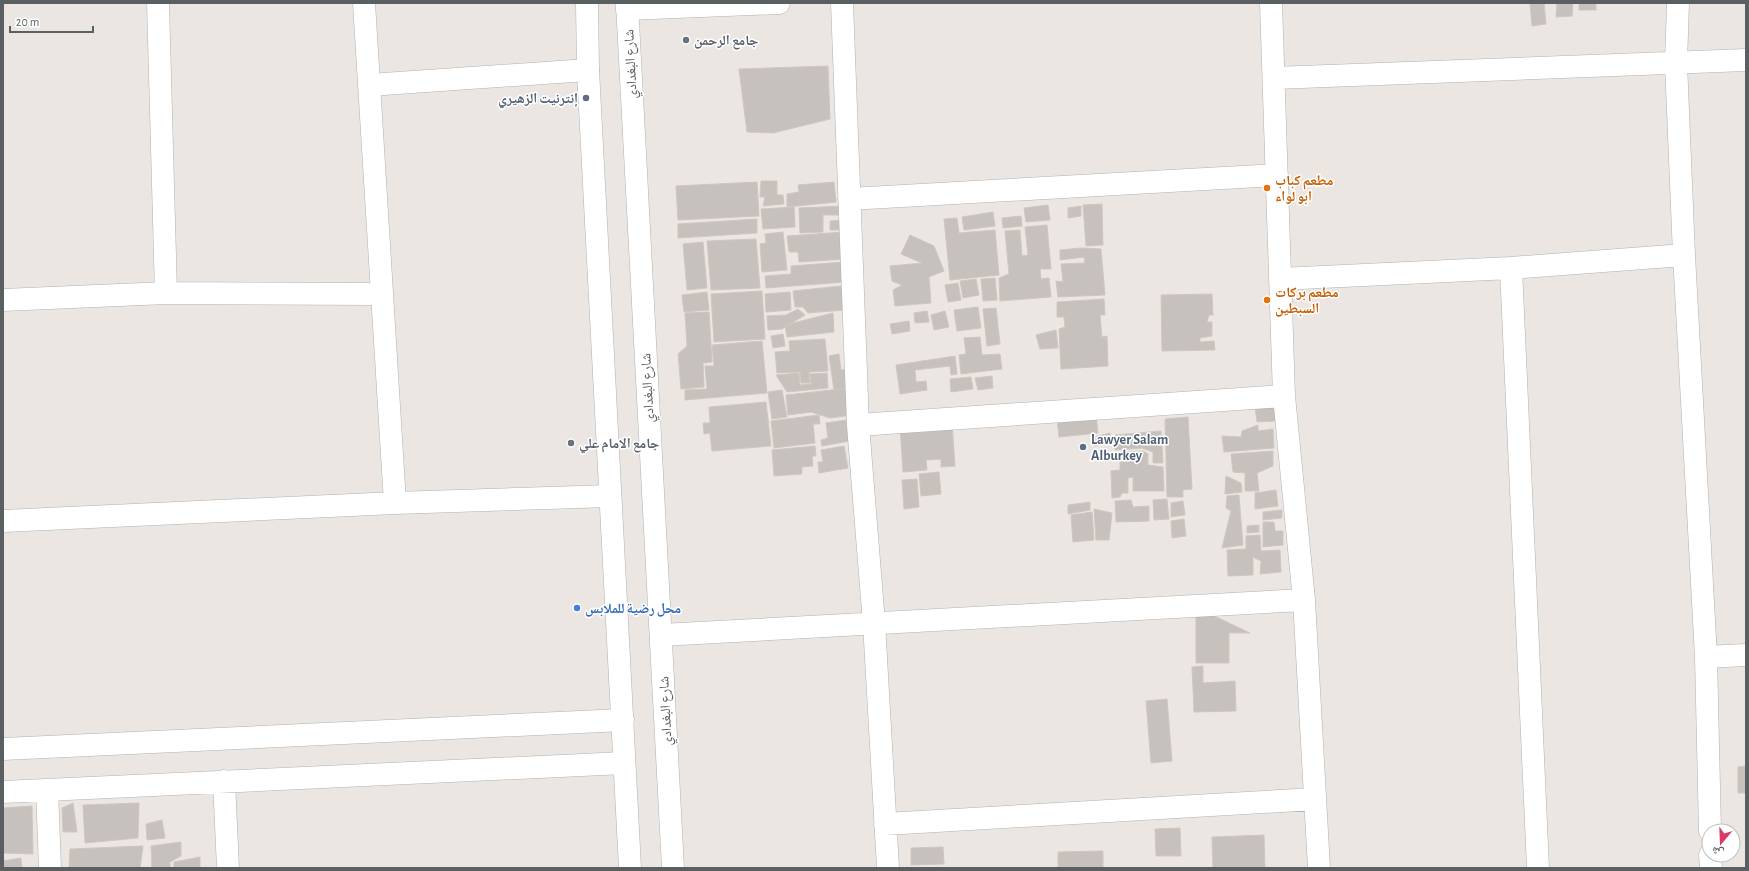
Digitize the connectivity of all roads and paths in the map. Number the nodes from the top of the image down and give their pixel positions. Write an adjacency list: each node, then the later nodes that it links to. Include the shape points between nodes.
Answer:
1 (158, 3): 19 (street)
2 (364, 3): 13 (street)
3 (587, 3): 11 (street)
4 (778, 3): 8 (street)
5 (842, 3): 15 (street)
6 (1272, 3): 12 (street)
7 (1678, 3): 10 (street)
8 (627, 6): 29 (street, شارع البغدادي)
9 (1746, 60): 10 (street)
10 (1676, 63): 12 (street); 16 (street)
11 (588, 70): 13 (street); 24 (street)
12 (1274, 78): 14 (street)
13 (369, 84): 20 (street)
14 (1277, 175): 15 (street); 18 (street)
15 (849, 199): 23 (street)
16 (1684, 255): 17 (street); 31 (street)
17 (1511, 268): 18 (street); 47 (street)
18 (1280, 279): 22 (street)
19 (166, 293): 20 (street); 21 (street)
20 (382, 294): 25 (street)
21 (3, 300)
22 (1284, 396): 23 (street); 27 (street)
23 (858, 425): 28 (street)
24 (610, 496): 25 (street); 32 (street)
25 (395, 503): 26 (street)
26 (3, 521)
27 (1304, 600): 28 (street); 38 (street)
28 (874, 623): 29 (street); 40 (street)
29 (661, 635): 44 (street, شارع البغدادي)
30 (1746, 655): 31 (street)
31 (1706, 657): 39 (street)
32 (623, 720): 33 (street); 34 (street)
33 (3, 749)
34 (624, 763): 35 (street); 43 (street)
35 (224, 781): 36 (street); 42 (street)
36 (47, 790): 37 (street); 41 (street)
37 (3, 792)
38 (1315, 798): 40 (street); 46 (street)
39 (1710, 823)
40 (885, 824): 45 (street)
41 (50, 868)
42 (228, 868)
43 (630, 868)
44 (673, 868)
45 (888, 868)
46 (1319, 868)
47 (1538, 868)

